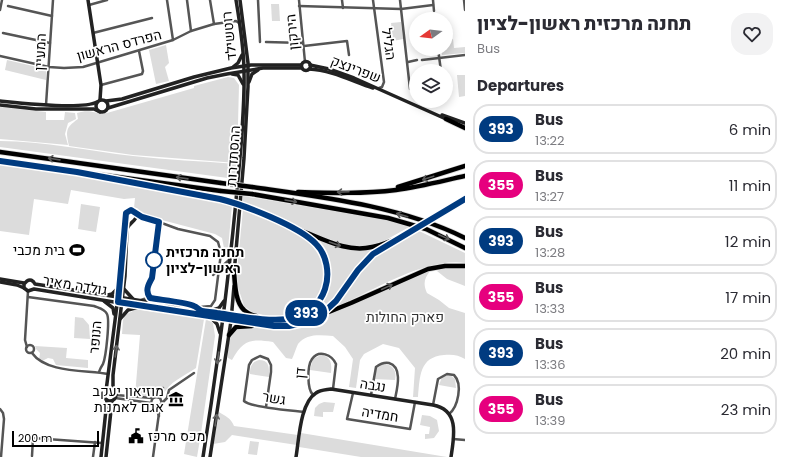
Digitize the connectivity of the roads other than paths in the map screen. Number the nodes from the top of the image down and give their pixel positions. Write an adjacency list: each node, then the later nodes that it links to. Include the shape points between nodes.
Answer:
1 (2, 0): 24 (street)
2 (53, 0): 27 (street, המעיין)
3 (88, 0): 17 (street)
4 (107, 0): 17 (street)
5 (167, 0): 34 (street)
6 (186, 0): 31 (street)
7 (210, 0): 29 (street)
8 (236, 0): 30 (street, רוטשילד)
9 (240, 0): 55 (street, רוטשילד)
10 (258, 0): 35 (street)
11 (299, 0): 20 (street, הירקון)
12 (342, 0): 21 (street)
13 (373, 0): 22 (street, הגליל)
14 (400, 0): 23 (street)
15 (432, 0): 18 (street)
16 (464, 0): 25 (street)
17 (88, 5): 33 (street)
18 (433, 5): 23 (street); 26 (street)
19 (8, 6): 27 (street)
20 (299, 6): 21 (street); 38 (street, הירקון)
21 (343, 8): 22 (street)
22 (374, 9): 23 (street); 61 (street, הגליל, via 384,82 382,87)
23 (401, 9): 48 (street)
24 (0, 10)
25 (465, 10)
26 (434, 11)
27 (52, 16): 37 (street, המעיין)
28 (152, 18): 33 (street)
29 (214, 24): 30 (street, הפרדס הראשון, via 236,21); 31 (street, הפרדס הראשון)
30 (240, 25): 39 (street, רוטשילד)
31 (191, 31): 34 (street, הפרדס הראשון)
32 (3, 33): 37 (street)
33 (93, 33): 49 (street)
34 (173, 40): 40 (street, הפרדס הראשון)
35 (260, 42)
36 (266, 42): 38 (street)
37 (50, 43): 51 (street, המעיין)
38 (304, 45): 41 (street, via 348,41); 47 (street, הירקון)
39 (242, 49): 54 (street, via 240,61); 55 (street, רוטשילד)
40 (139, 51): 49 (street, הפרדס הראשון); 59 (street, via 144,70 142,74)
41 (349, 55)
42 (465, 55): 44 (street)
43 (0, 56): 51 (street, הפרדס הראשון)
44 (439, 58): 46 (street); 50 (street)
45 (417, 60): 48 (street)
46 (422, 60)
47 (305, 62): 52 (street); 53 (street)
48 (408, 62): 58 (street)
49 (97, 64): 51 (street, הפרדס הראשון, via 83,67); 59 (street)
50 (440, 64)
51 (49, 67): 67 (street, המעיין)
52 (302, 67): 53 (street, via 306,70); 55 (street); 56 (street)
53 (309, 67): 61 (street, שפרינצק, via 343,74); 63 (street, שפרינצק)
54 (231, 68): 55 (street); 65 (street, via 122,99)
55 (246, 68): 56 (street); 57 (street); 60 (street, ההסתדרות); 62 (street, ההסתדרות)
56 (263, 68): 60 (street, via 252,74)
57 (227, 74): 62 (street, via 238,75); 68 (street)
58 (409, 76)
59 (101, 85): 65 (street)
60 (248, 87): 94 (street, ההסתדרות)
61 (378, 88): 63 (street, שפרינצק)
62 (244, 89): 91 (street, ההסתדרות)
63 (395, 95): 70 (street, שפרינצק)
64 (0, 101): 67 (street)
65 (102, 101): 67 (street, via 87,105); 68 (street, via 108,104); 69 (street, via 96,108)
66 (0, 105): 69 (street, via 36,109 94,109)
67 (46, 105)
68 (108, 108): 69 (street)
69 (100, 112)
70 (437, 114): 71 (street, שפרינצק); 72 (street, שפרינצק)
71 (446, 119): 73 (highway)
72 (465, 123)
73 (465, 128)
74 (0, 152): 79 (highway, one-way to 74, bridge)
75 (0, 161): 77 (highway)
76 (465, 166): 80 (highway, one-way to 80)
77 (77, 172): 87 (highway, bridge, via 227,201); 90 (highway, one-way to 90, bridge, via 252,194 388,218 426,229)
78 (465, 176): 80 (highway, via 422,186)
79 (276, 190): 80 (highway, one-way to 79); 89 (highway, one-way to 79, via 428,222 391,211)
80 (382, 191)
81 (465, 199): 88 (highway, bridge)
82 (136, 213): 83 (street); 84 (street, via 128,211); 85 (street)
83 (142, 217): 85 (street); 93 (street, via 210,236 218,242 221,253)
84 (125, 218): 86 (street); 100 (street)
85 (136, 218): 86 (street)
86 (132, 222): 100 (street, via 127,229)
87 (286, 224): 88 (highway, one-way to 88, via 332,243 352,248 373,247); 120 (highway, via 308,237 323,254 327,266 327,283 318,303 308,312 289,319)
88 (399, 238): 122 (highway, via 373,254 336,301)
89 (465, 238)
90 (465, 248)
91 (231, 257): 93 (street); 106 (street, ההסתדרות)
92 (465, 266): 122 (highway, one-way to 92, via 428,269)
93 (219, 270): 95 (street); 111 (street, via 214,303 207,307)
94 (234, 272): 118 (street, ההסתדרות); 120 (highway, via 242,309)
95 (213, 275)
96 (0, 279): 98 (street, גולדה מאיר)
97 (0, 282): 101 (street, גולדה מאיר)
98 (24, 283): 99 (street, גולדה מאיר, via 30,280); 101 (street, גולדה מאיר)
99 (35, 284): 102 (street, גולדה מאיר); 104 (street, גולדה מאיר)
100 (122, 287): 104 (street); 107 (street); 109 (street)
101 (24, 288): 103 (street, גולדה מאיר)
102 (34, 289): 103 (street, גולדה מאיר); 108 (street, גולדה מאיר)
103 (28, 291): 105 (street)
104 (107, 296): 107 (street, גולדה מאיר)
105 (28, 297): 126 (street, via 25,340); 128 (street, הנופר, via 94,306 106,312 106,344)
106 (226, 297): 114 (street, via 221,306); 115 (street, ההסתדרות)
107 (120, 298): 109 (street, גולדה מאיר); 110 (street)
108 (101, 300): 110 (street, גולדה מאיר); 117 (street, via 111,305)
109 (136, 300): 111 (street, via 147,298); 113 (street, גולדה מאיר)
110 (120, 303): 112 (street, גולדה מאיר); 117 (street); 121 (street)
111 (194, 306): 113 (street)
112 (144, 307): 116 (street, גולדה מאיר); 121 (street, via 128,310)
113 (202, 311): 114 (street, גולדה מאיר)
114 (208, 312): 115 (street, גולדה מאיר)
115 (224, 314): 118 (street, גולדה מאיר); 119 (street, ההסתדרות)
116 (204, 316): 119 (street, גולדה מאיר); 125 (street, via 217,324)
117 (115, 317): 130 (street)
118 (231, 318): 119 (street, גולדה מאיר); 120 (highway); 123 (highway); 124 (street, ההסתדרות)
119 (223, 319): 125 (street, ההסתדרות)
120 (265, 319)
121 (120, 320): 132 (street, one-way to 121)
122 (311, 320): 123 (highway, via 289,326)
123 (264, 325): 124 (highway, via 236,327)
124 (229, 335): 163 (street, ההסתדרות, one-way to 124)
125 (220, 339): 162 (street, ההסתדרות, one-way to 162)
126 (27, 346): 127 (street, via 26,352); 127 (street, via 33,347)
127 (32, 353): 128 (street, via 37,360 55,368)
128 (99, 372): 130 (street)
129 (194, 373): 142 (street, via 169,390 166,398)
130 (108, 374): 131 (street)
131 (106, 390): 132 (street); 141 (street, via 104,395)
132 (113, 390): 138 (street)
133 (333, 390): 134 (street, נגבה); 135 (street, נגבה, via 320,391); 135 (street, דן, via 335,362 327,355 318,354 312,359 310,366 309,388)
134 (353, 393): 136 (street, נגבה); 143 (street, חמדיה, via 347,419 410,429)
135 (313, 395): 149 (street)
136 (371, 395): 140 (street, נגבה); 140 (street, via 376,367 387,363 396,368 397,372)
137 (156, 397): 139 (street); 142 (street); 142 (street, via 162,389)
138 (114, 398): 139 (street); 141 (street); 144 (street); 160 (street)
139 (153, 398): 144 (street)
140 (395, 399): 143 (street, נגבה)
141 (107, 400): 155 (street)
142 (161, 401): 146 (street); 151 (street)
143 (415, 402): 145 (street, נגבה)
144 (151, 403): 146 (street)
145 (433, 405): 150 (street, נגבה); 150 (street, via 438,379 446,374 454,375 459,380 459,388 455,408)
146 (156, 407): 151 (street)
147 (266, 407): 147 (street, גשר, via 272,368 268,359 263,356 255,358 249,365 244,398 246,403); 149 (street, גשר)
148 (0, 409): 157 (street, via 4,419)
149 (304, 412): 164 (street)
150 (449, 414): 152 (street, via 454,424)
151 (160, 417): 161 (street)
152 (453, 439): 153 (street); 165 (street)
153 (465, 440)
154 (95, 442): 155 (street); 156 (street, via 33,438); 158 (street)
155 (102, 443): 159 (street)
156 (32, 456)
157 (1, 457)
158 (93, 457)
159 (101, 457)
160 (106, 457)
161 (153, 457)
162 (203, 457)
163 (210, 457)
164 (296, 457)
165 (450, 457)

